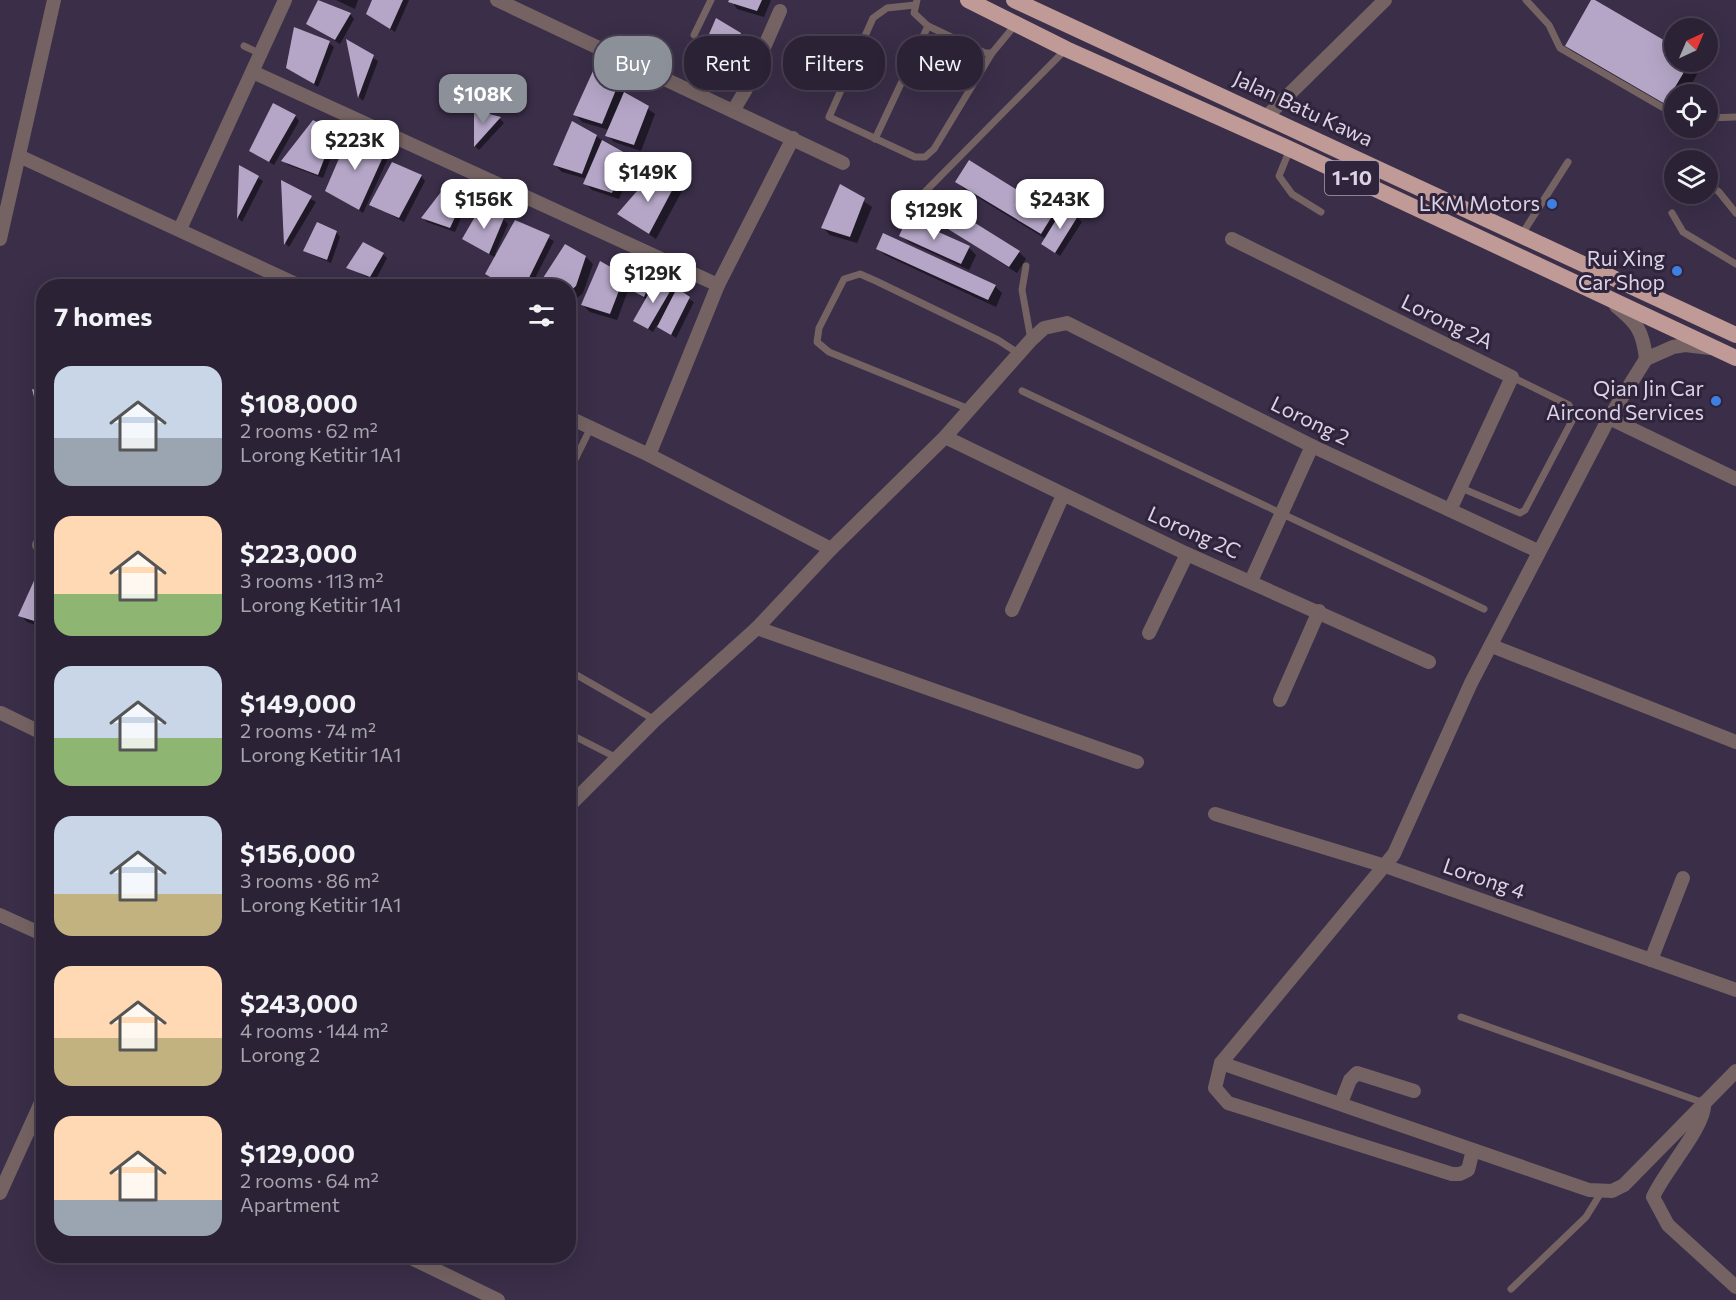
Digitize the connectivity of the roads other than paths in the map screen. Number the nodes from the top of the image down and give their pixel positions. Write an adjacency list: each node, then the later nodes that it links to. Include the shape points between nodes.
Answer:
1 (54, 0): 27 (street)
2 (285, 0): 17 (street)
3 (497, 0): 20 (street)
4 (711, 0): 13 (lane)
5 (968, 0): 11 (highway, Jalan Batu Kawa / 1-10)
6 (1014, 0): 21 (highway, Jalan Batu Kawa / 1-10)
7 (1385, 0): 21 (street)
8 (1526, 0): 19 (lane, via 1549,25 1560,48)
9 (916, 3): 12 (lane, via 914,13); 25 (lane, via 887,8 873,18 828,117)
10 (780, 11): 20 (street)
11 (1016, 24): 15 (highway, Jalan Batu Kawa / 1-10); 16 (lane)
12 (928, 26): 16 (lane); 25 (lane)
13 (694, 35)
14 (244, 46): 17 (lane)
15 (1066, 49): 26 (highway, Jalan Batu Kawa / 1-10); 31 (lane)
16 (992, 53): 25 (lane, via 934,149 925,157 915,157)
17 (261, 54): 18 (street)
18 (253, 72): 35 (street); 42 (street)
19 (1664, 108)
20 (733, 111): 24 (street)
21 (1266, 117): 36 (highway, Jalan Batu Kawa / 1-10)
22 (1736, 117): 23 (lane)
23 (1718, 118)
24 (793, 138): 29 (street); 42 (street)
25 (875, 139)
26 (1290, 149): 32 (lane, via 1279,176 1292,194); 43 (highway, Jalan Batu Kawa / 1-10)
27 (19, 156): 35 (street); 37 (street)
28 (1568, 162): 36 (lane)
29 (843, 163)
30 (1718, 191): 34 (lane)
31 (911, 206)
32 (1321, 212)
33 (1672, 213): 39 (lane, via 1683,232)
34 (1736, 213)
35 (180, 229): 41 (street)
36 (1521, 236): 44 (highway, Jalan Batu Kawa / 1-10)
37 (0, 239)
38 (1233, 239): 50 (street, Lorong 2A)
39 (1736, 264)
40 (1026, 266): 45 (lane, via 1022,290)
41 (285, 279)
42 (718, 285): 58 (street)
43 (1602, 296): 46 (highway, Jalan Batu Kawa / 1-10); 49 (street, via 1637,323)
44 (1736, 335)
45 (1031, 340): 47 (street); 57 (street, Lorong 2, via 1044,328 1066,323)
46 (1712, 348): 48 (highway, Jalan Batu Kawa / 1-10); 49 (street, via 1685,345)
47 (1018, 353): 52 (street); 52 (lane, via 999,340 860,274 844,279 819,328 817,342 829,352)
48 (1736, 358)
49 (1646, 359): 53 (street)
50 (1512, 377): 61 (street); 61 (lane, via 1569,405 1574,417 1525,510 1520,513)
51 (1022, 391): 64 (lane)
52 (969, 409): 56 (street)
53 (1609, 418): 60 (street); 66 (street)
54 (576, 420): 55 (street)
55 (591, 427): 58 (street); 59 (lane)
56 (945, 437): 62 (street, Lorong 2C); 65 (street)
57 (1312, 446): 63 (street, Lorong 2); 64 (street)
58 (649, 455): 65 (street)
59 (576, 458)
60 (1736, 479)
61 (1459, 487): 63 (street)
62 (1063, 495): 67 (street, Lorong 2C); 70 (street)
63 (1450, 510): 66 (street, Lorong 2)
64 (1283, 512): 68 (street); 69 (lane)
65 (831, 549): 72 (street)
66 (1538, 551): 74 (street)
67 (1187, 554): 68 (street, Lorong 2C); 73 (street)
68 (1251, 581): 71 (street, Lorong 2C)
69 (1484, 609)
70 (1012, 610)
71 (1319, 611): 75 (street, Lorong 2C); 77 (street)
72 (757, 628): 79 (street); 84 (street)
73 (1149, 633)
74 (1492, 646): 82 (street); 87 (street)
75 (1429, 662)
76 (576, 675): 79 (lane)
77 (1280, 700)
78 (1, 713): 80 (street)
79 (655, 720): 83 (street)
80 (36, 730)
81 (576, 737): 83 (lane)
82 (1736, 742)
83 (619, 759): 85 (street)
84 (1137, 762)
85 (576, 799)
86 (1215, 814): 87 (street, Lorong 4)
87 (1385, 866): 91 (street, Lorong 4); 94 (street, via 1236,1041)
88 (1683, 878): 91 (street)
89 (0, 915): 90 (street)
90 (36, 931)
91 (1651, 960): 92 (street, Lorong 4)
92 (1736, 990)
93 (1461, 1017): 98 (lane)
94 (1221, 1064): 97 (street); 100 (street, via 1215,1088 1228,1103 1452,1174 1468,1170)
95 (1736, 1071): 98 (street)
96 (1414, 1091): 97 (street, via 1357,1073)
97 (1341, 1103): 100 (street)
98 (1704, 1103): 101 (street, via 1624,1185); 104 (street, via 1703,1118 1661,1178 1653,1197 1668,1225)
99 (36, 1114): 102 (street)
100 (1473, 1150): 101 (street)
101 (1602, 1191): 105 (lane, via 1586,1217)
102 (0, 1194)
103 (421, 1263): 106 (street)
104 (1736, 1287)
105 (1511, 1289)
106 (498, 1300)

